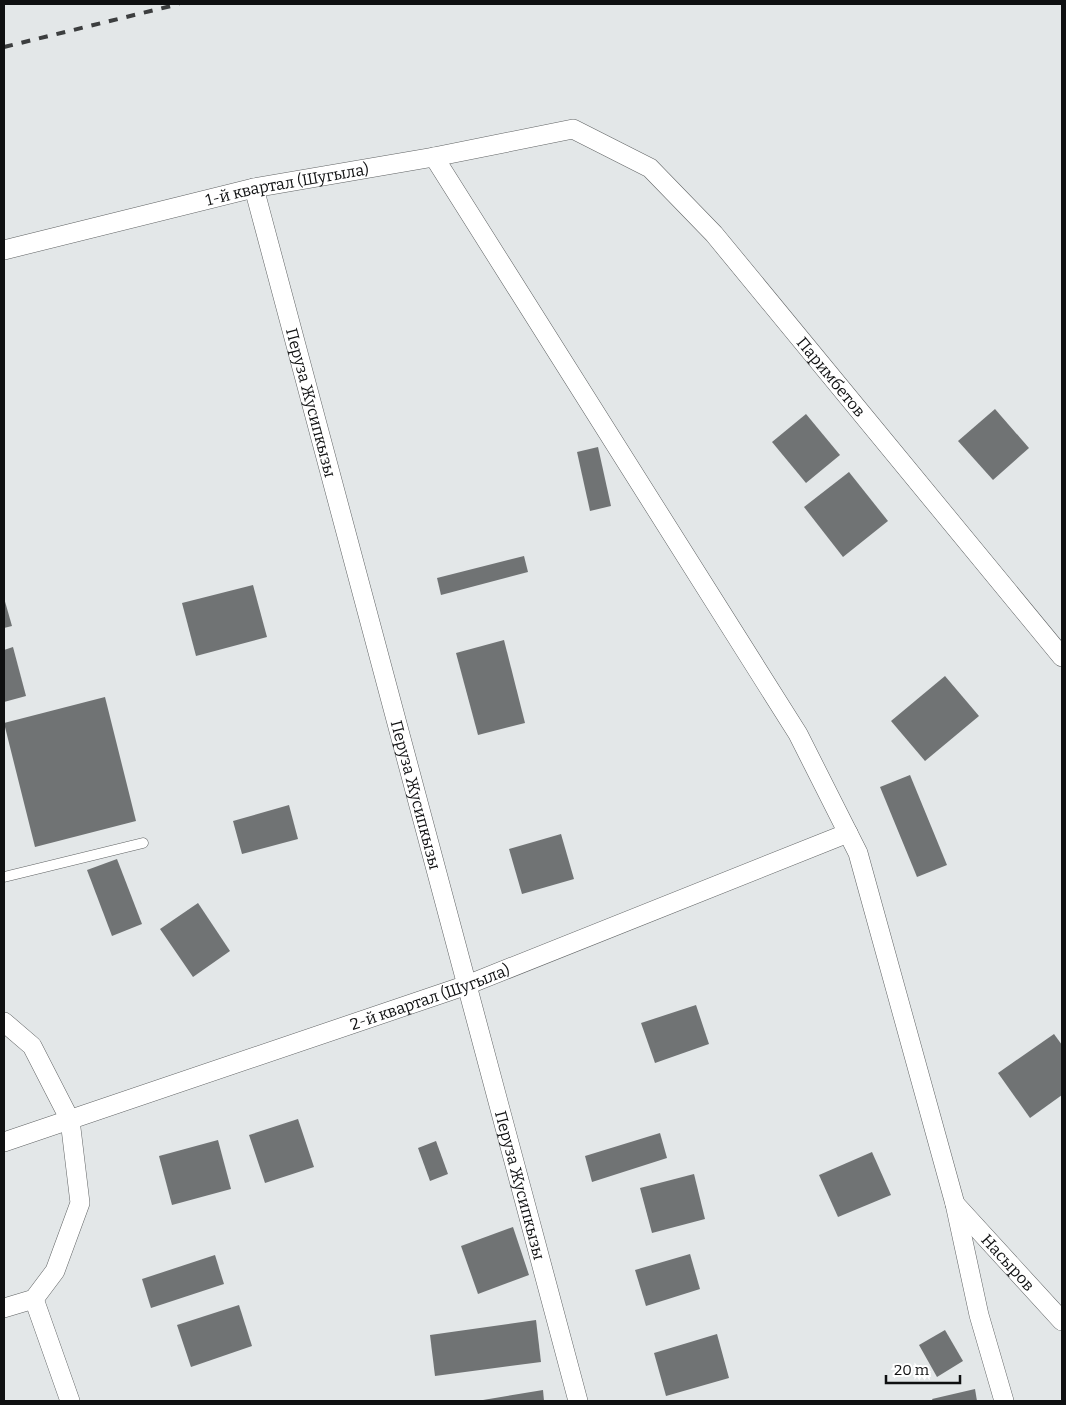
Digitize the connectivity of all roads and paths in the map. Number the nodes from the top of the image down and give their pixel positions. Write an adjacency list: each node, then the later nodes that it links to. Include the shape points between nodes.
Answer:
1 (573, 129): 2 (street, 1-й квартал (Шугыла)); 5 (street, Паримбетов, via 650,168 714,234)
2 (434, 157): 3 (street, 1-й квартал (Шугыла)); 6 (street, via 798,734)
3 (254, 188): 4 (street, 1-й квартал (Шугыла)); 9 (street, Перуза Жусипкызы)
4 (4, 250)
5 (1062, 657)
6 (848, 833): 9 (street, 2-й квартал (Шугыла)); 13 (street, via 858,853)
7 (143, 843): 8 (lane)
8 (4, 877)
9 (467, 985): 11 (street, 2-й квартал (Шугыла)); 18 (street, Перуза Жусипкызы)
10 (4, 1022): 11 (street, via 32,1046)
11 (70, 1120): 12 (street, 2-й квартал (Шугыла)); 14 (street, via 80,1203 55,1271)
12 (4, 1142)
13 (955, 1204): 16 (street, Насыров); 19 (street, via 979,1315)
14 (34, 1299): 15 (street); 17 (street)
15 (4, 1308)
16 (1062, 1321)
17 (70, 1401)
18 (578, 1401)
19 (1004, 1401)

